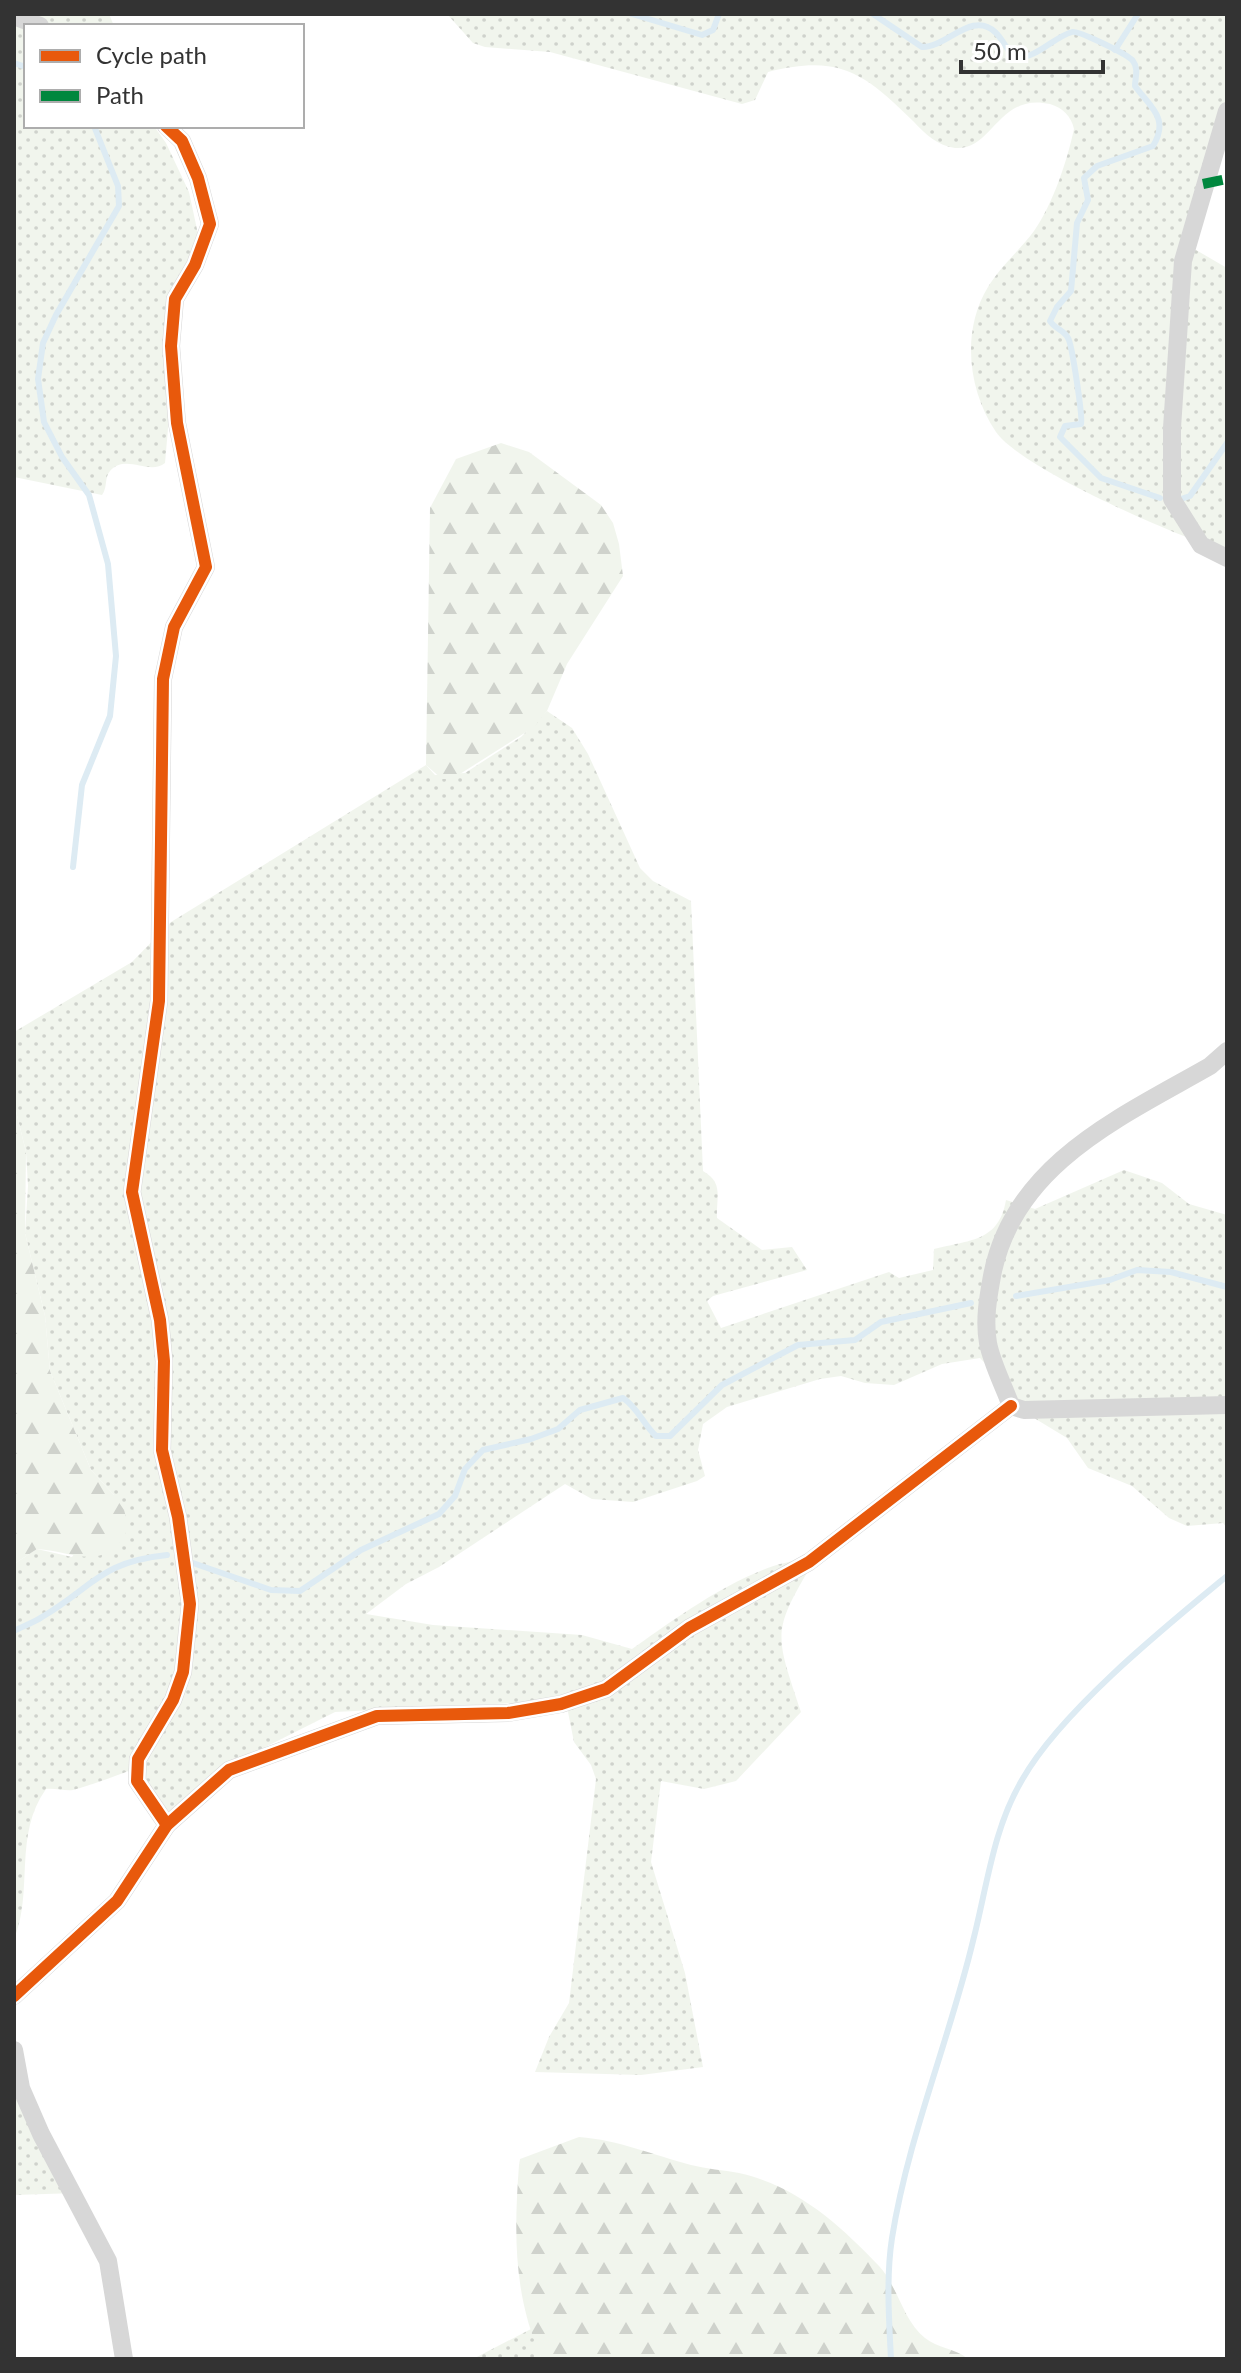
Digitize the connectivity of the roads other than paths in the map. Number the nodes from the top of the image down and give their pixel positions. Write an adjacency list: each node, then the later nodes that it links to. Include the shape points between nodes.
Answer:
1 (14, 16): 2 (street)
2 (35, 24)
3 (1227, 111): 5 (street, via 1183,261 1173,374 1172,499 1201,545)
4 (168, 128): 9 (street, via 182,141 210,224 175,299 171,346 177,423 206,567 174,627 163,679 159,1001 132,1192 160,1320 162,1450 190,1604 183,1672 138,1759 137,1781)
5 (1227, 558)
6 (1227, 1051): 8 (street, via 1087,1137 1015,1212 998,1245 985,1311 988,1344)
7 (1227, 1405): 8 (street, via 1024,1410)
8 (1011, 1406): 9 (street, via 809,1562 689,1628 606,1689 508,1713 377,1716 229,1770)
9 (167, 1825): 10 (street, via 117,1901)
10 (14, 1996)
11 (14, 2050): 12 (street, via 21,2088 41,2134 108,2261)
12 (124, 2359)

